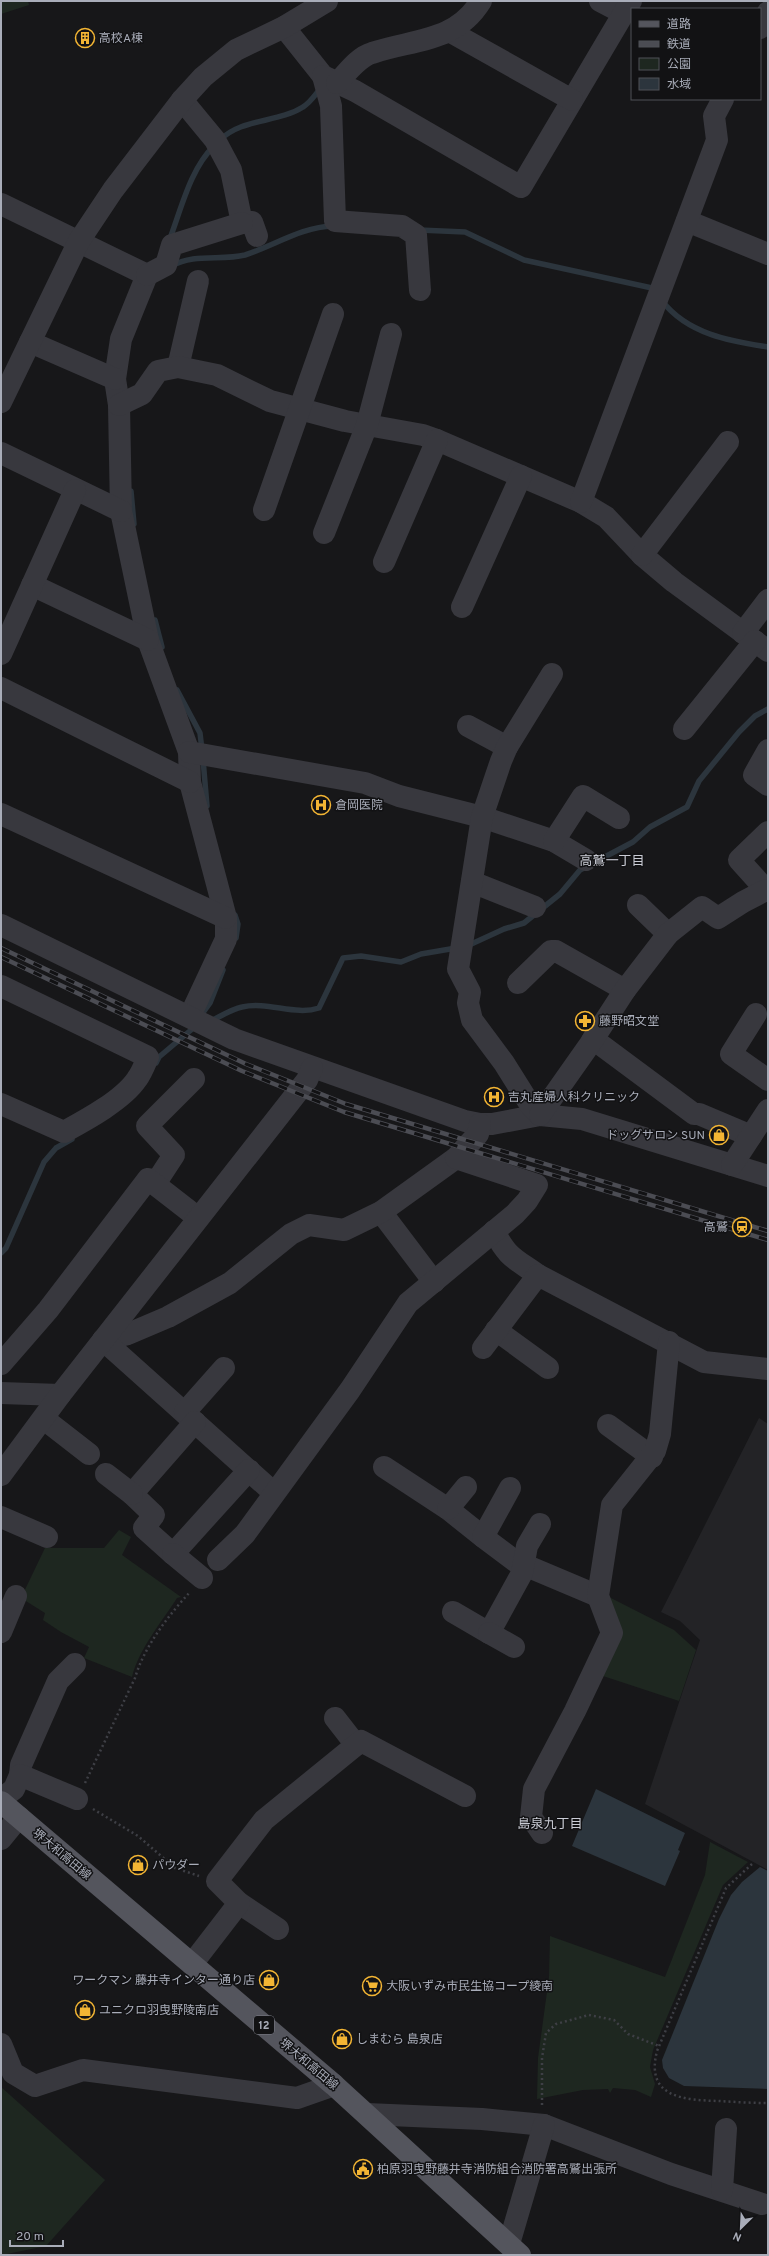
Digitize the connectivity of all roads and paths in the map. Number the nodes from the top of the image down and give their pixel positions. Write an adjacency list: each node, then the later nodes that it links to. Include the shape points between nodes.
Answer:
1 (327, 1): 7 (street)
2 (481, 1): 8 (street, via 464,22)
3 (600, 1): 4 (street)
4 (627, 7): 11 (street)
5 (768, 12): 6 (street)
6 (761, 26)
7 (284, 27): 9 (street); 10 (street, via 236,50 203,77)
8 (448, 31): 9 (street, via 436,37 370,53); 11 (street)
9 (330, 79): 11 (street, via 521,187); 19 (street, via 335,221 402,226 416,235)
10 (182, 100): 15 (street, via 113,190); 17 (street, via 215,140 231,170 249,230 172,245 166,265)
11 (572, 100)
12 (722, 100): 14 (street, via 714,116 717,140)
13 (1, 204): 15 (street)
14 (687, 221): 16 (street); 34 (street)
15 (79, 241): 17 (street); 22 (street)
16 (768, 254)
17 (147, 275): 24 (street, via 121,339)
18 (198, 281): 23 (street)
19 (420, 290)
20 (333, 314): 27 (street)
21 (391, 334): 28 (street)
22 (30, 342): 24 (street); 25 (street)
23 (178, 367): 26 (street, via 158,371 142,394); 27 (street, via 217,375 270,401)
24 (115, 379): 26 (street)
25 (1, 402)
26 (119, 405): 36 (street)
27 (301, 409): 28 (street); 35 (street)
28 (367, 425): 29 (street); 37 (street)
29 (437, 440): 32 (street); 39 (street)
30 (728, 442): 38 (street)
31 (1, 454): 33 (street)
32 (521, 476): 34 (street); 42 (street)
33 (75, 490): 36 (street); 40 (street)
34 (580, 502): 38 (street, via 606,517)
35 (264, 510)
36 (121, 512): 43 (street)
37 (324, 533)
38 (642, 555): 44 (street)
39 (384, 562)
40 (32, 585): 43 (street); 45 (street)
41 (768, 600): 44 (street)
42 (462, 607)
43 (148, 640): 52 (street)
44 (755, 642): 49 (street)
45 (1, 654)
46 (552, 674): 50 (street)
47 (1, 688): 53 (street)
48 (468, 726): 50 (street)
49 (684, 729)
50 (508, 747): 56 (street)
51 (768, 750): 54 (street, via 754,775)
52 (189, 752): 53 (street); 56 (street, via 365,783 399,796)
53 (190, 782): 65 (street)
54 (768, 785)
55 (1, 814): 65 (street)
56 (482, 817): 59 (street); 61 (street)
57 (619, 818): 59 (street, via 583,796)
58 (768, 832): 62 (street, via 738,860)
59 (554, 841): 60 (street)
60 (586, 860)
61 (472, 882): 64 (street); 79 (street, via 458,969 470,992 468,1003 472,1020 504,1063 531,1106)
62 (767, 891): 67 (street, via 718,918 702,907)
63 (638, 905): 67 (street)
64 (535, 907)
65 (226, 918): 72 (street, via 226,939)
66 (1, 925): 72 (street)
67 (668, 934): 70 (street)
68 (518, 983): 70 (street, via 551,951 556,951)
69 (1, 986): 77 (street, via 148,1057 136,1080 112,1102 94,1116 64,1132)
70 (624, 990): 73 (street)
71 (756, 1014): 76 (street, via 731,1054)
72 (190, 1016): 74 (street, via 234,1038)
73 (593, 1040): 79 (street); 81 (street, via 694,1114)
74 (312, 1068): 80 (street); 87 (street, via 307,1080)
75 (194, 1079): 85 (street, via 147,1126 174,1155)
76 (768, 1080)
77 (1, 1104)
78 (768, 1110): 81 (street)
79 (540, 1115): 80 (street); 83 (street, via 582,1119)
80 (480, 1124): 82 (street, via 478,1134)
81 (751, 1136): 83 (street)
82 (456, 1158): 86 (street); 88 (street, via 537,1185 527,1201)
83 (732, 1165): 84 (street)
84 (768, 1176)
85 (155, 1184): 87 (street); 95 (street, via 148,1179 48,1310)
86 (381, 1212): 90 (street); 92 (street, via 344,1230 310,1225 291,1234 230,1283 168,1317 128,1334)
87 (197, 1217): 92 (street)
88 (494, 1231): 89 (street, via 504,1250); 90 (street)
89 (538, 1275): 91 (street); 93 (street)
90 (434, 1282): 113 (street, via 408,1303 350,1390)
91 (496, 1330): 94 (street); 97 (street)
92 (103, 1340): 101 (street); 102 (street)
93 (669, 1342): 98 (street, via 704,1362); 106 (street, via 660,1434)
94 (483, 1348)
95 (1, 1365): 100 (street)
96 (224, 1368): 102 (street)
97 (548, 1368)
98 (768, 1369)
99 (1, 1393): 100 (street)
100 (37, 1393): 101 (street)
101 (60, 1395): 103 (street)
102 (190, 1417): 108 (street); 114 (street)
103 (44, 1419): 105 (street); 110 (street)
104 (608, 1425): 106 (street)
105 (89, 1454)
106 (652, 1457): 125 (street, via 612,1505)
107 (384, 1467): 115 (street)
108 (249, 1470): 113 (street); 120 (street)
109 (106, 1474): 114 (street)
110 (1, 1475)
111 (466, 1487): 115 (street)
112 (510, 1488): 119 (street)
113 (274, 1492): 121 (street, via 245,1534)
114 (132, 1494): 120 (street, via 154,1515 144,1528)
115 (448, 1509): 119 (street)
116 (1, 1517): 118 (street)
117 (540, 1524): 122 (street, via 527,1546)
118 (47, 1537)
119 (483, 1537): 122 (street, via 515,1561)
120 (173, 1554): 123 (street)
121 (218, 1560)
122 (525, 1565): 125 (street); 128 (street)
123 (202, 1578): 136 (path, via 176,1608 140,1663)
124 (16, 1596): 127 (street)
125 (598, 1596): 139 (street, via 612,1633 534,1789 531,1817)
126 (453, 1612): 128 (street)
127 (1, 1632)
128 (489, 1633): 129 (street)
129 (514, 1647)
130 (74, 1664): 133 (street, via 58,1681 21,1765)
131 (335, 1718): 132 (street)
132 (356, 1745): 134 (street, via 361,1741); 142 (street, via 264,1820)
133 (20, 1775): 135 (street, via 14,1789); 136 (street)
134 (465, 1796)
135 (1, 1799)
136 (77, 1800): 142 (path, via 138,1836 175,1868 187,1874)
137 (1, 1802): 138 (main road, 堺大和高田線 / 12)
138 (19, 1817): 140 (street); 145 (main road, 堺大和高田線 / 12)
139 (542, 1833)
140 (1, 1839)
141 (752, 1864): 147 (path, via 726,1888)
142 (217, 1881): 143 (street)
143 (238, 1903): 144 (street); 145 (street)
144 (278, 1929)
145 (192, 1964): 148 (main road, 堺大和高田線 / 12)
146 (1, 2044): 148 (street, via 13,2073 35,2086 83,2070 297,2098)
147 (659, 2046): 149 (path, via 653,2065 658,2082 668,2092 685,2100); 151 (path, via 628,2034 614,2020 589,2015 556,2024 546,2033 542,2058 540,2081)
148 (334, 2084): 150 (main road, 堺大和高田線 / 12)
149 (768, 2103)
150 (366, 2114): 151 (street, via 482,2119); 155 (main road, 堺大和高田線 / 12)
151 (544, 2125): 153 (street, via 671,2174); 155 (street)
152 (726, 2129): 153 (street)
153 (722, 2190): 154 (street)
154 (762, 2204)
155 (514, 2249)

